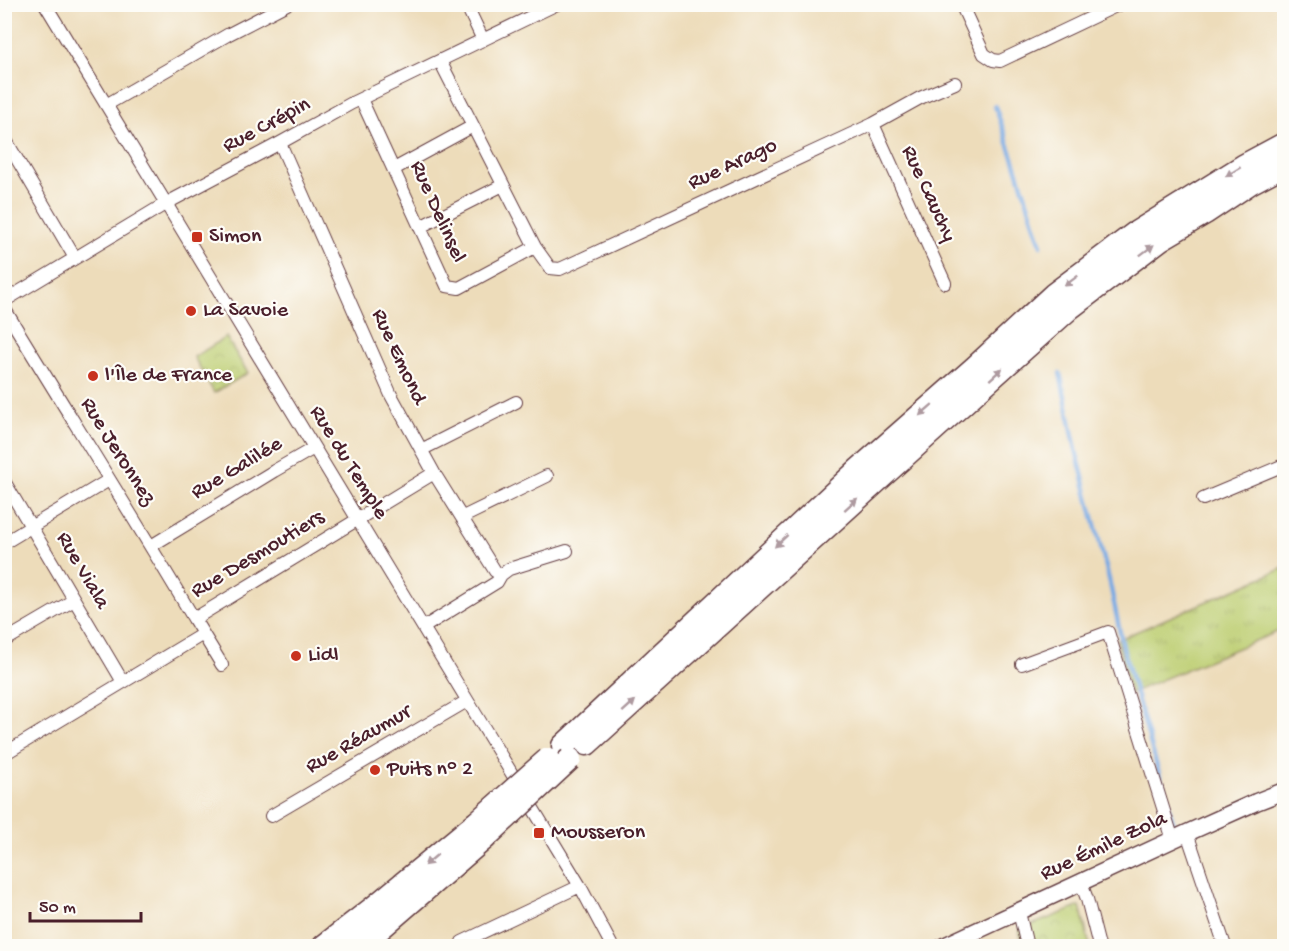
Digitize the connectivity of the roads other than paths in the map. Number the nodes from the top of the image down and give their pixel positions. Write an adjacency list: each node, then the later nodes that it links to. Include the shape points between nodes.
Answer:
1 (45, 4): 11 (street, Rue du Temple)
2 (286, 4): 11 (street)
3 (466, 4): 7 (street)
4 (557, 4): 7 (street, Rue Crépin)
5 (962, 4): 6 (street, via 984,54 1000,61)
6 (1116, 5)
7 (483, 40): 8 (street, Rue Crépin)
8 (440, 61): 10 (street, Rue Crépin); 13 (street, Rue Arago)
9 (955, 83): 12 (street, Rue Arago)
10 (361, 99): 14 (street, Rue Crépin); 18 (street, Rue Delinsel)
11 (106, 105): 20 (street, Rue du Temple)
12 (873, 124): 22 (street, Rue Arago, via 560,269 550,268); 24 (street, Rue Cauchy)
13 (473, 126): 18 (street); 19 (street, Rue Arago)
14 (280, 144): 20 (street, Rue Crépin); 29 (street, Rue Emond, via 387,388)
15 (1284, 144): 52 (highway, one-way to 52, via 1135,233 1054,294 858,470)
16 (7, 146): 23 (street)
17 (1284, 165): 52 (highway, one-way to 17, via 1070,308 1161,239)
18 (394, 168): 21 (street, Rue Delinsel)
19 (503, 185): 21 (street); 22 (street, Rue Arago)
20 (165, 204): 23 (street, Rue Crépin); 28 (street, Rue du Temple)
21 (420, 227): 22 (street, Rue Delinsel, via 447,286 459,288)
22 (535, 247)
23 (75, 258): 25 (street, Rue Crépin)
24 (945, 283)
25 (4, 301)
26 (4, 308): 33 (street, Rue Jeronnez)
27 (516, 402): 29 (street)
28 (314, 448): 37 (street, Rue du Temple); 40 (street, Rue Galilée)
29 (421, 450): 31 (street, Rue Emond)
30 (1284, 465): 35 (street)
31 (434, 473): 36 (street, Rue Emond); 37 (street, Rue Desmoutiers)
32 (547, 476): 36 (street)
33 (109, 480): 38 (street); 40 (street, Rue Jeronnez)
34 (4, 481): 38 (street, Rue Viala)
35 (1203, 499)
36 (463, 518): 42 (street, Rue Emond)
37 (358, 519): 44 (street, Rue Desmoutiers); 45 (street, Rue du Temple)
38 (32, 526): 39 (street); 43 (street, Rue Viala)
39 (4, 543)
40 (151, 546): 44 (street, Rue Jeronnez)
41 (567, 551): 42 (street)
42 (501, 575): 45 (street, via 497,582)
43 (74, 600): 47 (street); 50 (street, Rue Viala)
44 (194, 619): 46 (street, Rue Desmoutiers)
45 (423, 627): 51 (street, Rue du Temple)
46 (203, 634): 49 (street); 50 (street, Rue Desmoutiers)
47 (4, 641)
48 (1022, 664): 57 (street, via 1108,632)
49 (222, 665)
50 (123, 682): 53 (street, Rue Desmoutiers)
51 (467, 700): 55 (street, Rue Réaumur); 59 (street, Rue du Temple)
52 (566, 752): 56 (highway, bridge)
53 (4, 754)
54 (1284, 791): 57 (street, Rue Émile Zola)
55 (272, 816)
56 (480, 831): 61 (highway, one-way to 61); 62 (highway)
57 (1180, 837): 58 (street, Rue Émile Zola); 68 (street)
58 (1081, 883): 60 (street, Rue Émile Zola); 67 (street)
59 (580, 885): 63 (street); 64 (street, Rue du Temple)
60 (1019, 912): 65 (street, Rue Émile Zola); 66 (street)
61 (324, 946)
62 (357, 946)
63 (460, 946)
64 (612, 946)
65 (944, 946)
66 (1028, 946)
67 (1099, 946)
68 (1225, 946)

